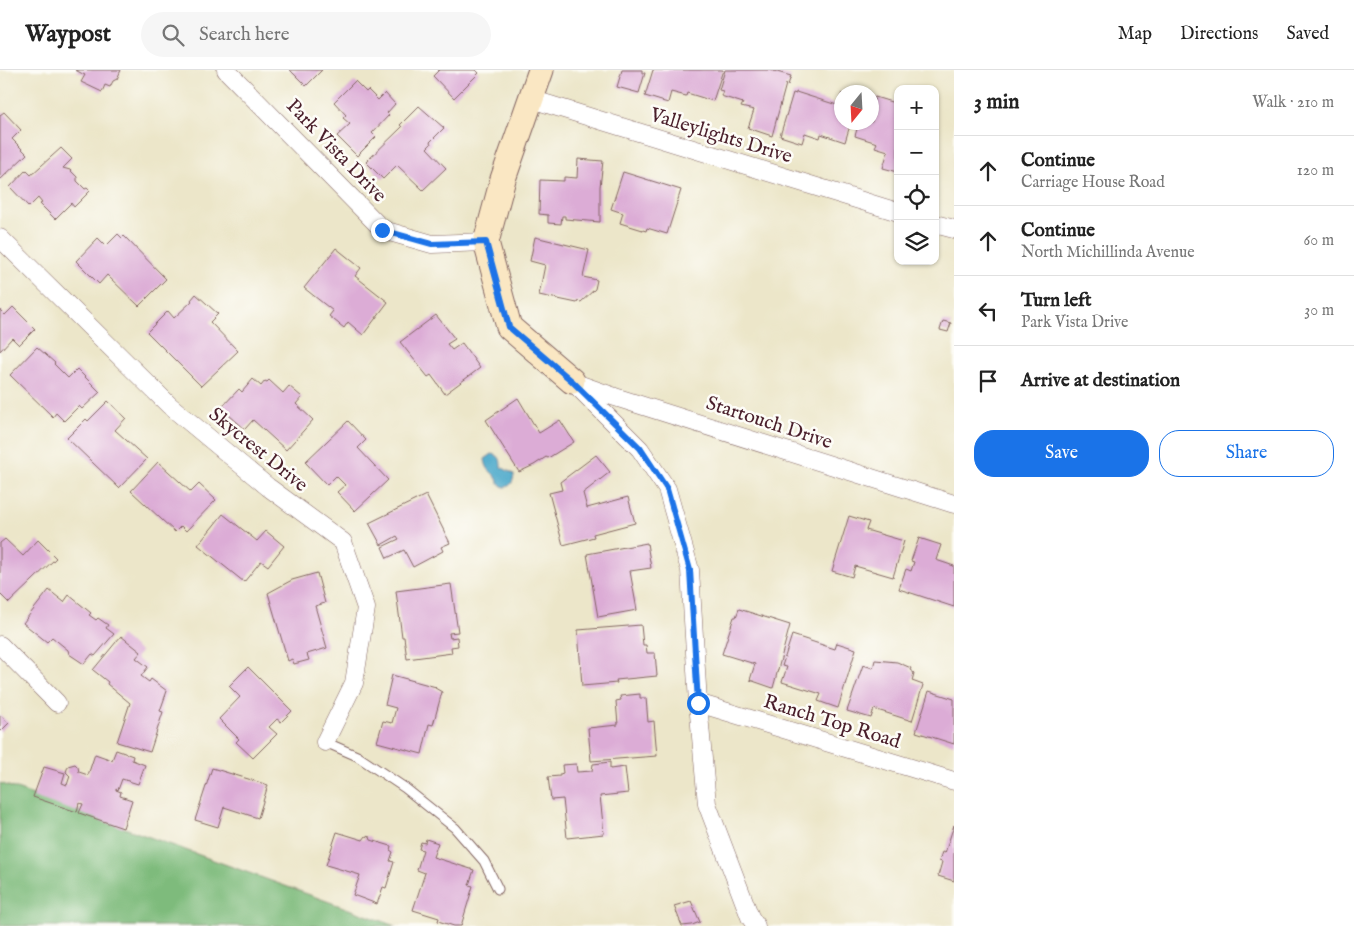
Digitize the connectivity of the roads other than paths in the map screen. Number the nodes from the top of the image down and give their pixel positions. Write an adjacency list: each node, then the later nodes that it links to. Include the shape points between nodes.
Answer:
1 (226, 70): 8 (street, Park Vista Drive, via 382,230 432,244)
2 (541, 70): 3 (street)
3 (531, 99): 4 (street, Valleylights Drive); 8 (street, via 503,179)
4 (894, 211)
5 (939, 225): 6 (street)
6 (954, 229)
7 (0, 238): 14 (street, Skycrest Drive, via 169,405 268,488 343,542 366,608 354,683)
8 (486, 242): 9 (street, via 509,327)
9 (572, 381): 10 (street, Startouch Drive); 13 (street, via 640,448 667,489 690,570)
10 (954, 504)
11 (0, 645): 12 (street)
12 (58, 703)
13 (698, 703): 15 (street, Ranch Top Road); 17 (street, via 707,804)
14 (325, 742): 16 (lane, via 357,756 405,788 455,828 484,861)
15 (954, 781)
16 (498, 889)
17 (756, 926)

